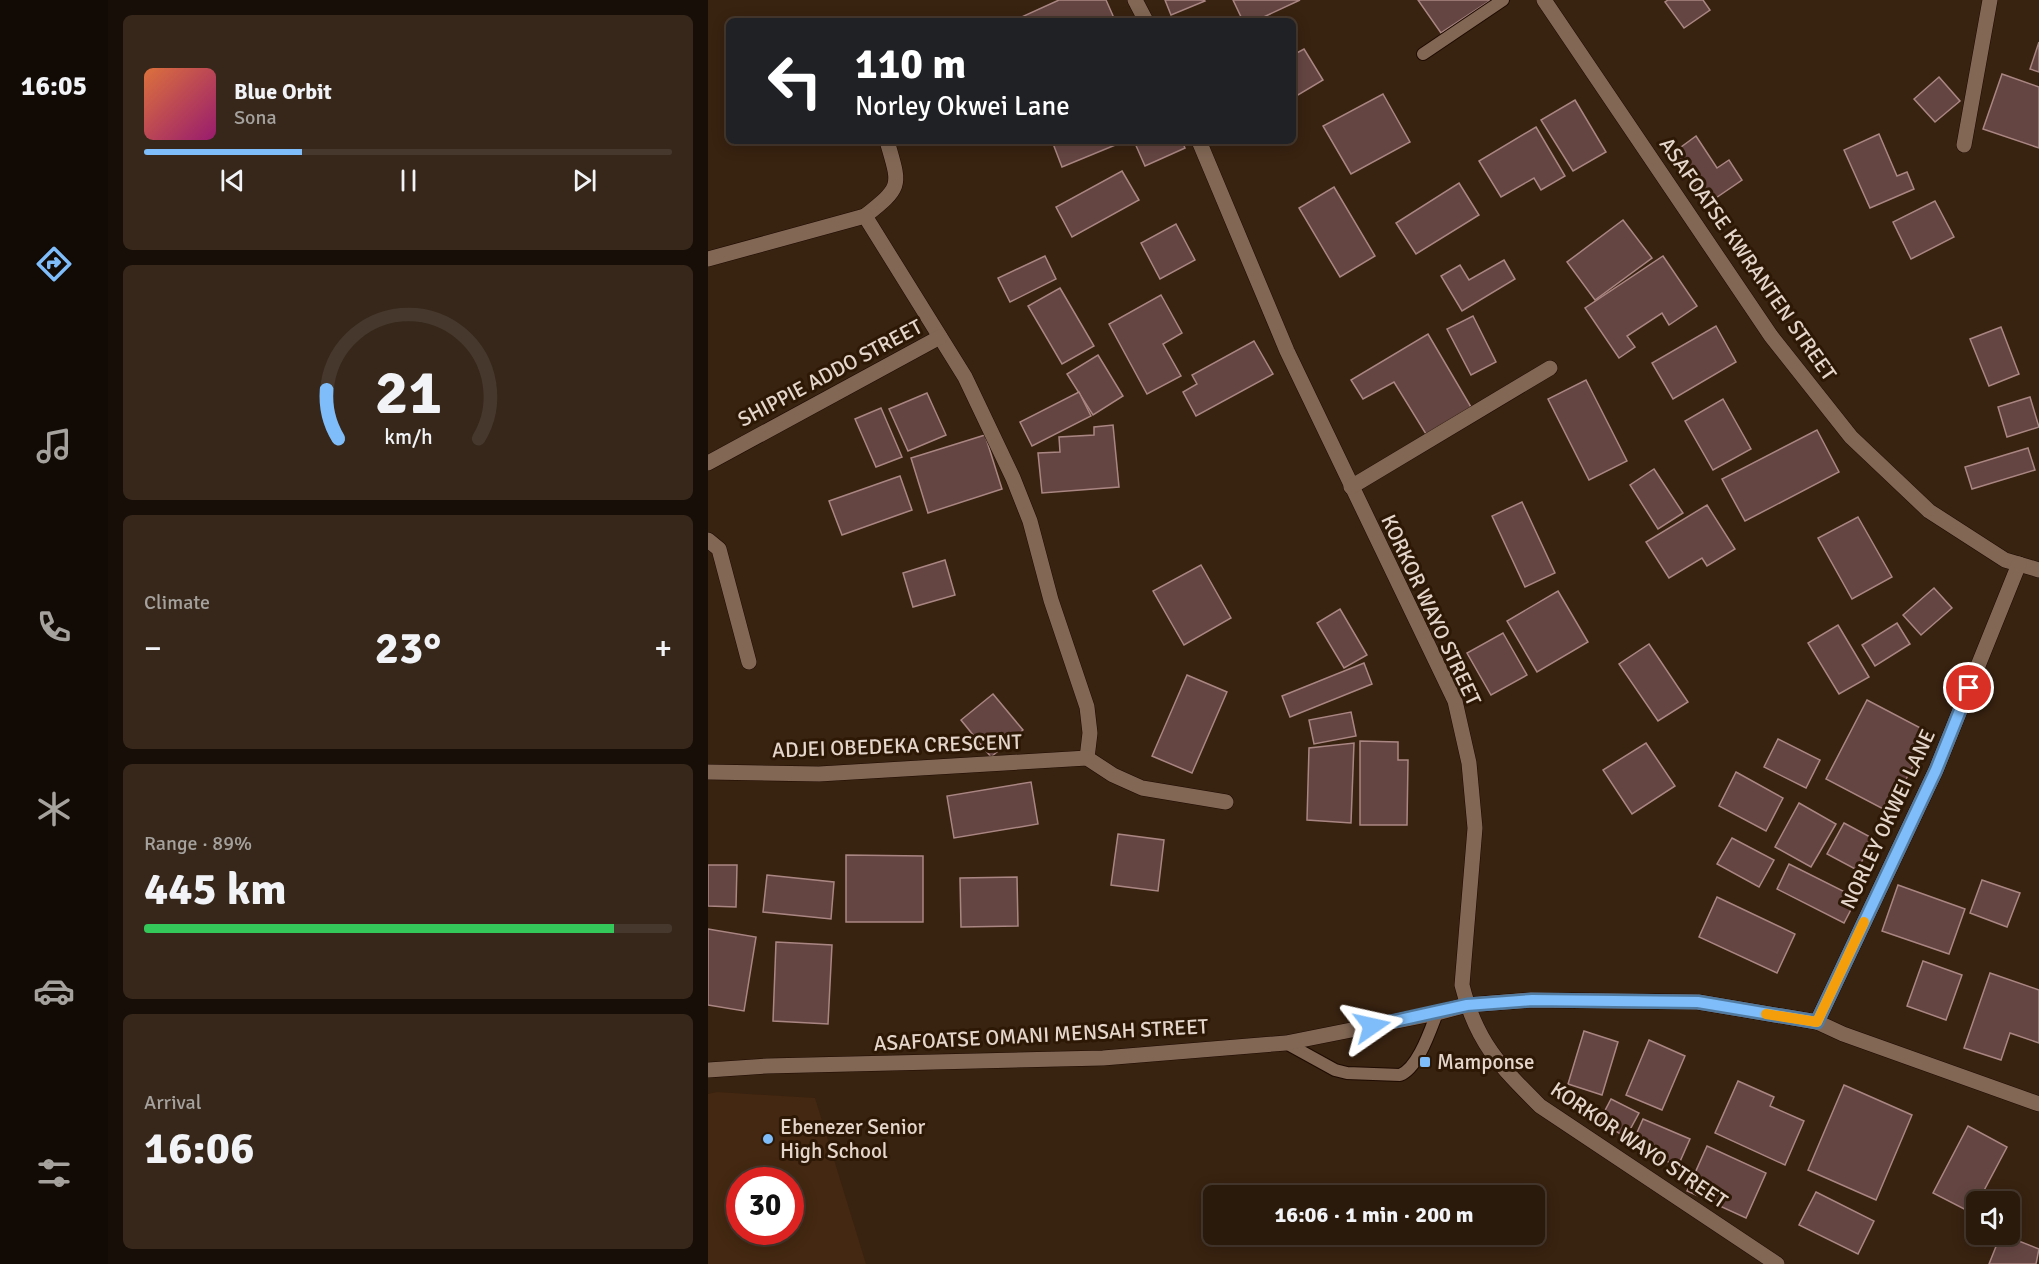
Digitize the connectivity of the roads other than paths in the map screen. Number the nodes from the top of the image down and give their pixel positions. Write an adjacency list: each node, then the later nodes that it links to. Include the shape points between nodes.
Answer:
1 (1135, 0): 5 (street)
2 (1503, 0): 6 (lane)
3 (1544, 0): 17 (street, ASAFOATSE KWRANTEN STREET, via 1771,336 1851,437 1929,511 2005,560)
4 (1990, 0): 9 (street)
5 (1144, 18)
6 (1423, 54)
7 (888, 144): 10 (street, via 896,174 895,187 889,197)
8 (1201, 144): 15 (street, KORKOR WAYO STREET, via 1287,351)
9 (1964, 145)
10 (865, 216): 11 (street); 12 (street)
11 (708, 259)
12 (940, 337): 14 (street, SHIPPIE ADDO STREET); 20 (street, via 965,377 1030,521 1051,600 1087,706)
13 (1550, 368): 15 (street)
14 (708, 463)
15 (1351, 487): 23 (street, KORKOR WAYO STREET, via 1455,702 1469,762 1475,828 1462,986)
16 (708, 540): 19 (street, via 719,549)
17 (2019, 564): 18 (street, ASAFOATSE KWRANTEN STREET); 25 (street, NORLEY OKWEI LANE, via 1936,770)
18 (2039, 570)
19 (749, 662)
20 (1087, 758): 21 (street, ADJEI OBEDEKA CRESCENT, via 819,774); 22 (street, via 1142,788)
21 (708, 771)
22 (1226, 802)
23 (1467, 1005): 24 (street, ASAFOATSE OMANI MENSAH STREET); 25 (street, ASAFOATSE OMANI MENSAH STREET, via 1532,1000 1698,1002); 29 (street, KORKOR WAYO STREET, via 1482,1040 1506,1073 1540,1106)
24 (1437, 1013): 26 (street, ASAFOATSE OMANI MENSAH STREET); 26 (lane, via 1419,1054 1408,1072 1400,1075 1335,1070)
25 (1817, 1022): 28 (street, ASAFOATSE OMANI MENSAH STREET)
26 (1286, 1043): 27 (street, ASAFOATSE OMANI MENSAH STREET, via 1103,1058)
27 (708, 1070)
28 (2039, 1104)
29 (1777, 1264)

